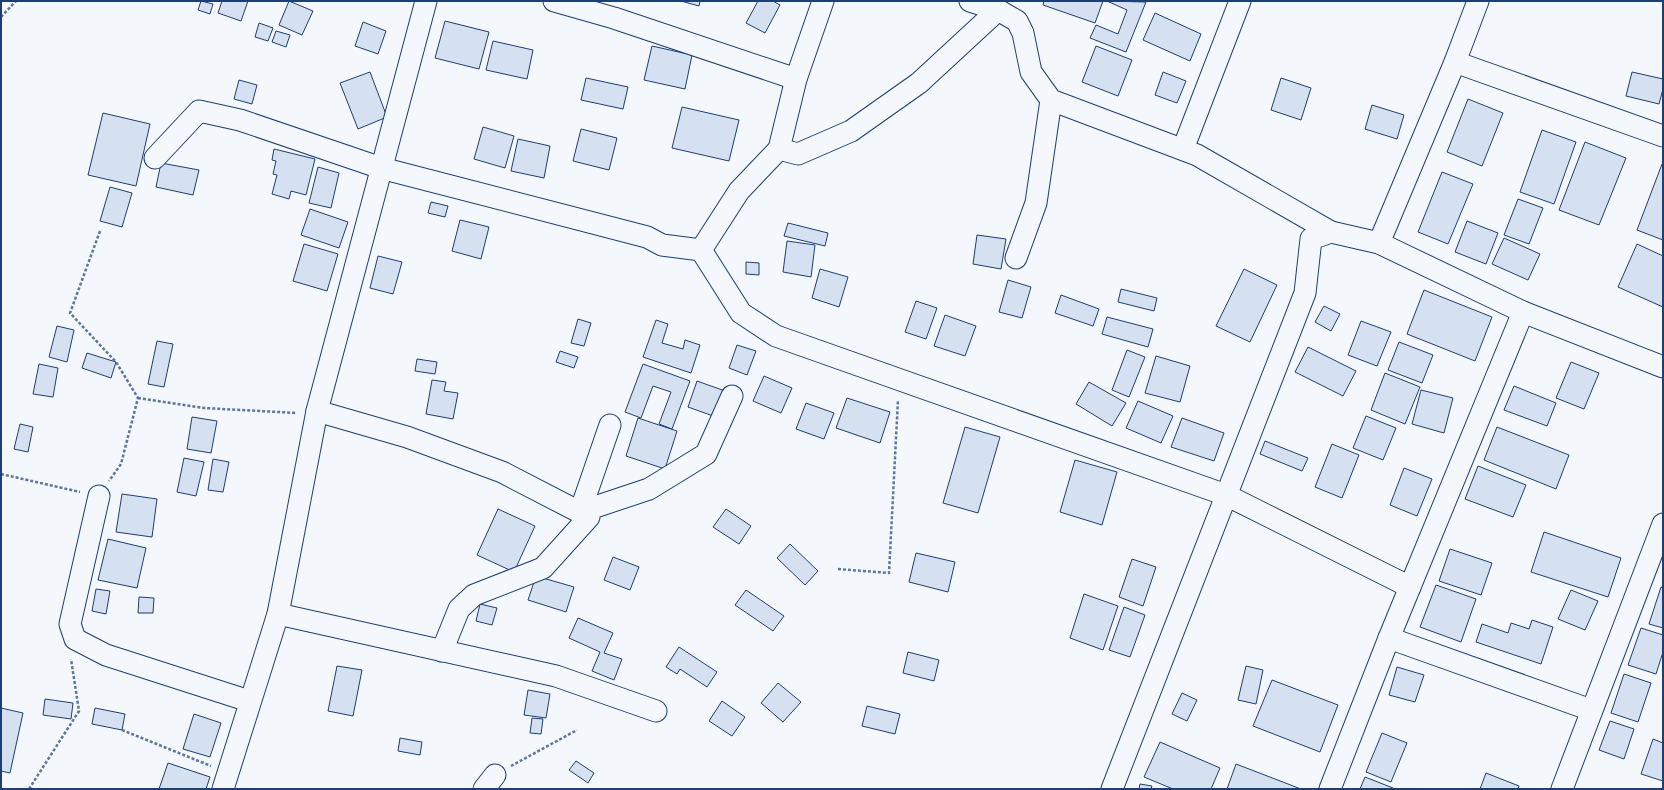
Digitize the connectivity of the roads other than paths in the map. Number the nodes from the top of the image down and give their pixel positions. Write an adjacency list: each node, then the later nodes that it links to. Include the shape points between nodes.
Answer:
1 (426, 1): 16 (street)
2 (554, 1): 7 (street)
3 (823, 1): 10 (street)
4 (970, 1): 8 (street)
5 (1240, 1): 14 (street)
6 (1478, 1): 9 (street)
7 (616, 9): 10 (street)
8 (998, 10): 11 (street, via 1017,21 1023,33 1031,72); 13 (street, via 919,84 851,131 798,154)
9 (1455, 62): 12 (street); 18 (street)
10 (796, 79): 13 (street)
11 (1051, 100): 14 (street); 20 (street, via 1036,203)
12 (1663, 136)
13 (779, 149): 19 (street, via 739,191)
14 (1182, 149): 17 (street, via 1197,155)
15 (155, 158): 16 (street, via 200,112 240,120)
16 (381, 168): 19 (street, via 647,237 662,245); 24 (street)
17 (1331, 232): 18 (street); 26 (street, via 1311,239 1305,293)
18 (1379, 243): 21 (street)
19 (701, 250): 26 (street, via 742,314 776,336)
20 (1016, 258)
21 (1523, 312): 22 (street); 30 (street)
22 (1663, 367)
23 (732, 396): 28 (street, via 706,454 649,489)
24 (317, 413): 28 (street, via 407,437 502,472); 31 (street)
25 (610, 425): 28 (street)
26 (1226, 495): 30 (street); 38 (street)
27 (99, 496): 34 (street, via 70,624 75,639 106,655)
28 (580, 512): 33 (street, via 589,517 543,568 474,595 459,609)
29 (1663, 524): 35 (street)
30 (1410, 587): 32 (street)
31 (278, 614): 33 (street); 34 (street)
32 (1389, 638): 35 (street); 39 (street)
33 (442, 651): 36 (street, via 556,676)
34 (250, 701): 37 (street)
35 (1591, 710): 40 (street)
36 (656, 711)
37 (225, 781)
38 (1112, 789)
39 (1330, 789)
40 (1562, 789)

